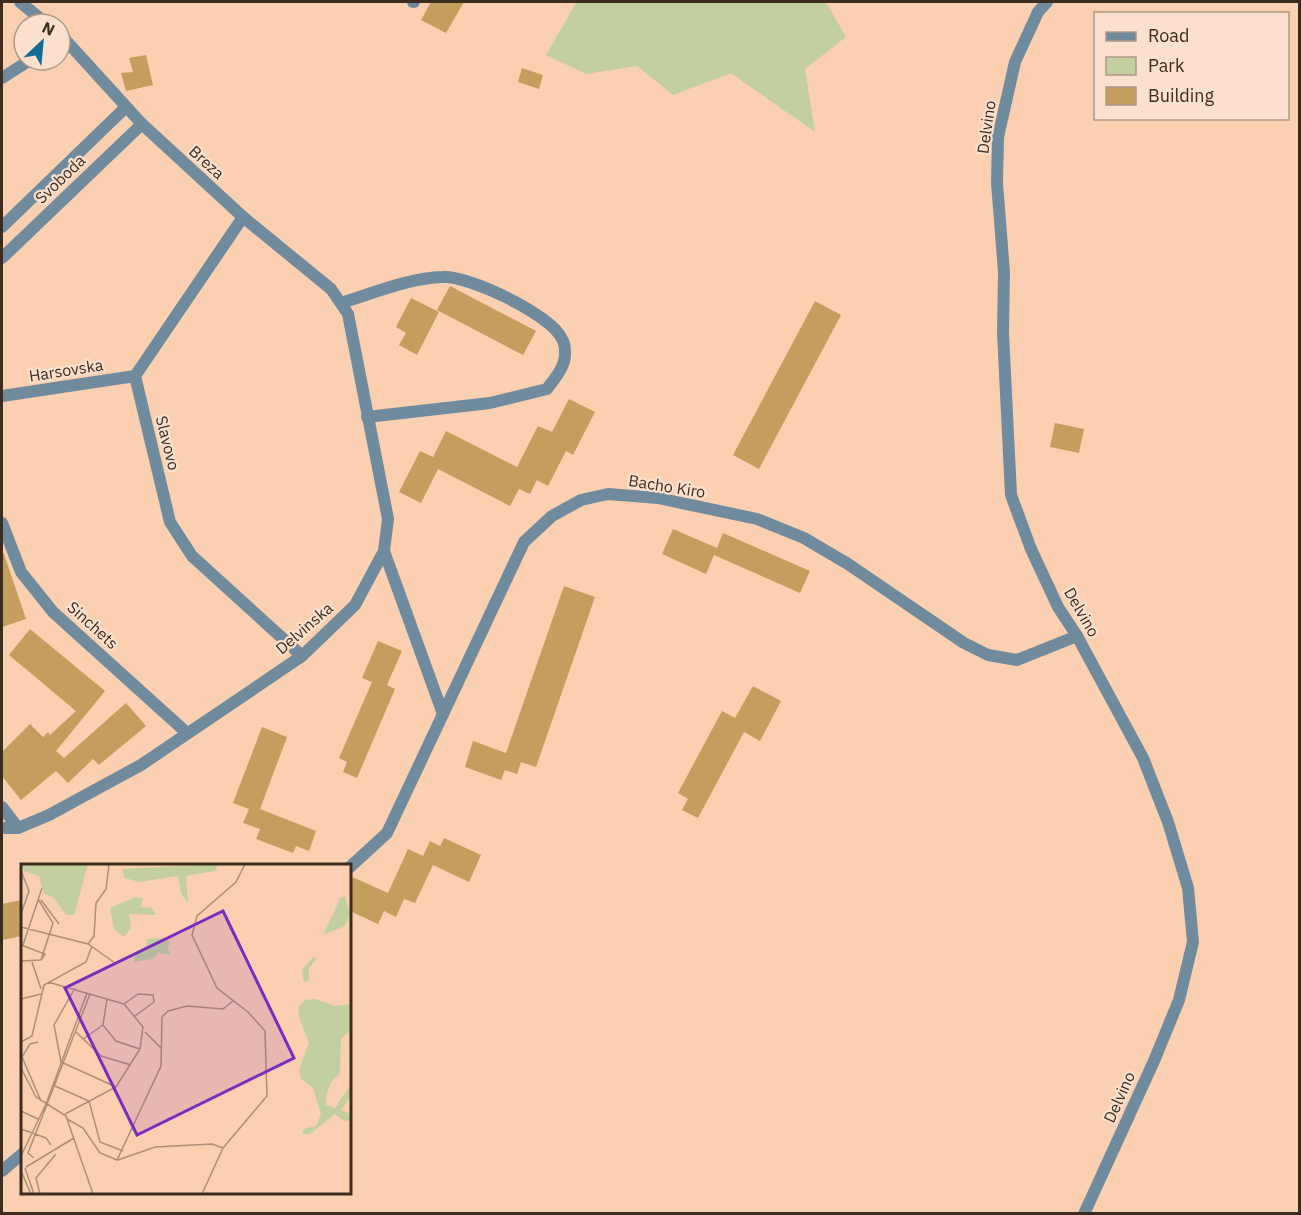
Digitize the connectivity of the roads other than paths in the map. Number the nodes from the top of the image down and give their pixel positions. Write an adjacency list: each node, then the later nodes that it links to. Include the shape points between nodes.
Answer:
1 (20, 2): 3 (street)
2 (1047, 2): 16 (street, Delvino, via 1038,12 1015,63 998,137 1005,404 1011,495 1053,597)
3 (32, 12)
4 (72, 49): 5 (street, Breza)
5 (125, 108): 6 (street, Breza); 8 (street, Svoboda)
6 (142, 124): 7 (street, Breza); 9 (street, Svoboda)
7 (243, 217): 10 (street, Breza, via 331,289); 11 (street)
8 (2, 227)
9 (2, 258)
10 (341, 303): 13 (street, Delvinska, via 348,314); 13 (street, via 414,281 444,276 464,279 524,306 548,323 562,338 566,354 561,370 547,388 490,403)
11 (135, 376): 12 (street, Harsovska); 17 (street, Slavovo, via 170,522 192,556)
12 (2, 396)
13 (367, 417): 15 (street, Delvinska, via 388,519)
14 (2, 523): 19 (street, Sinchets, via 21,572 53,612)
15 (384, 551): 17 (street, Delvinska, via 356,605); 18 (street)
16 (1077, 636): 18 (street, Bacho Kiro, via 1017,660 988,655 804,538 757,519 658,498 608,494 581,500 552,516 524,542); 26 (street, Delvino, via 1143,758 1168,822 1188,888 1193,942 1179,1000)
17 (302, 656): 19 (street, Delvinska)
18 (443, 714): 23 (street, Bacho Kiro, via 387,833)
19 (187, 733): 22 (street, Delvinska, via 141,765)
20 (2, 807): 22 (street)
21 (2, 828): 22 (street, Delvinska)
22 (18, 828)
23 (351, 866)
24 (21, 1155): 25 (street)
25 (2, 1171)
26 (1084, 1214)

